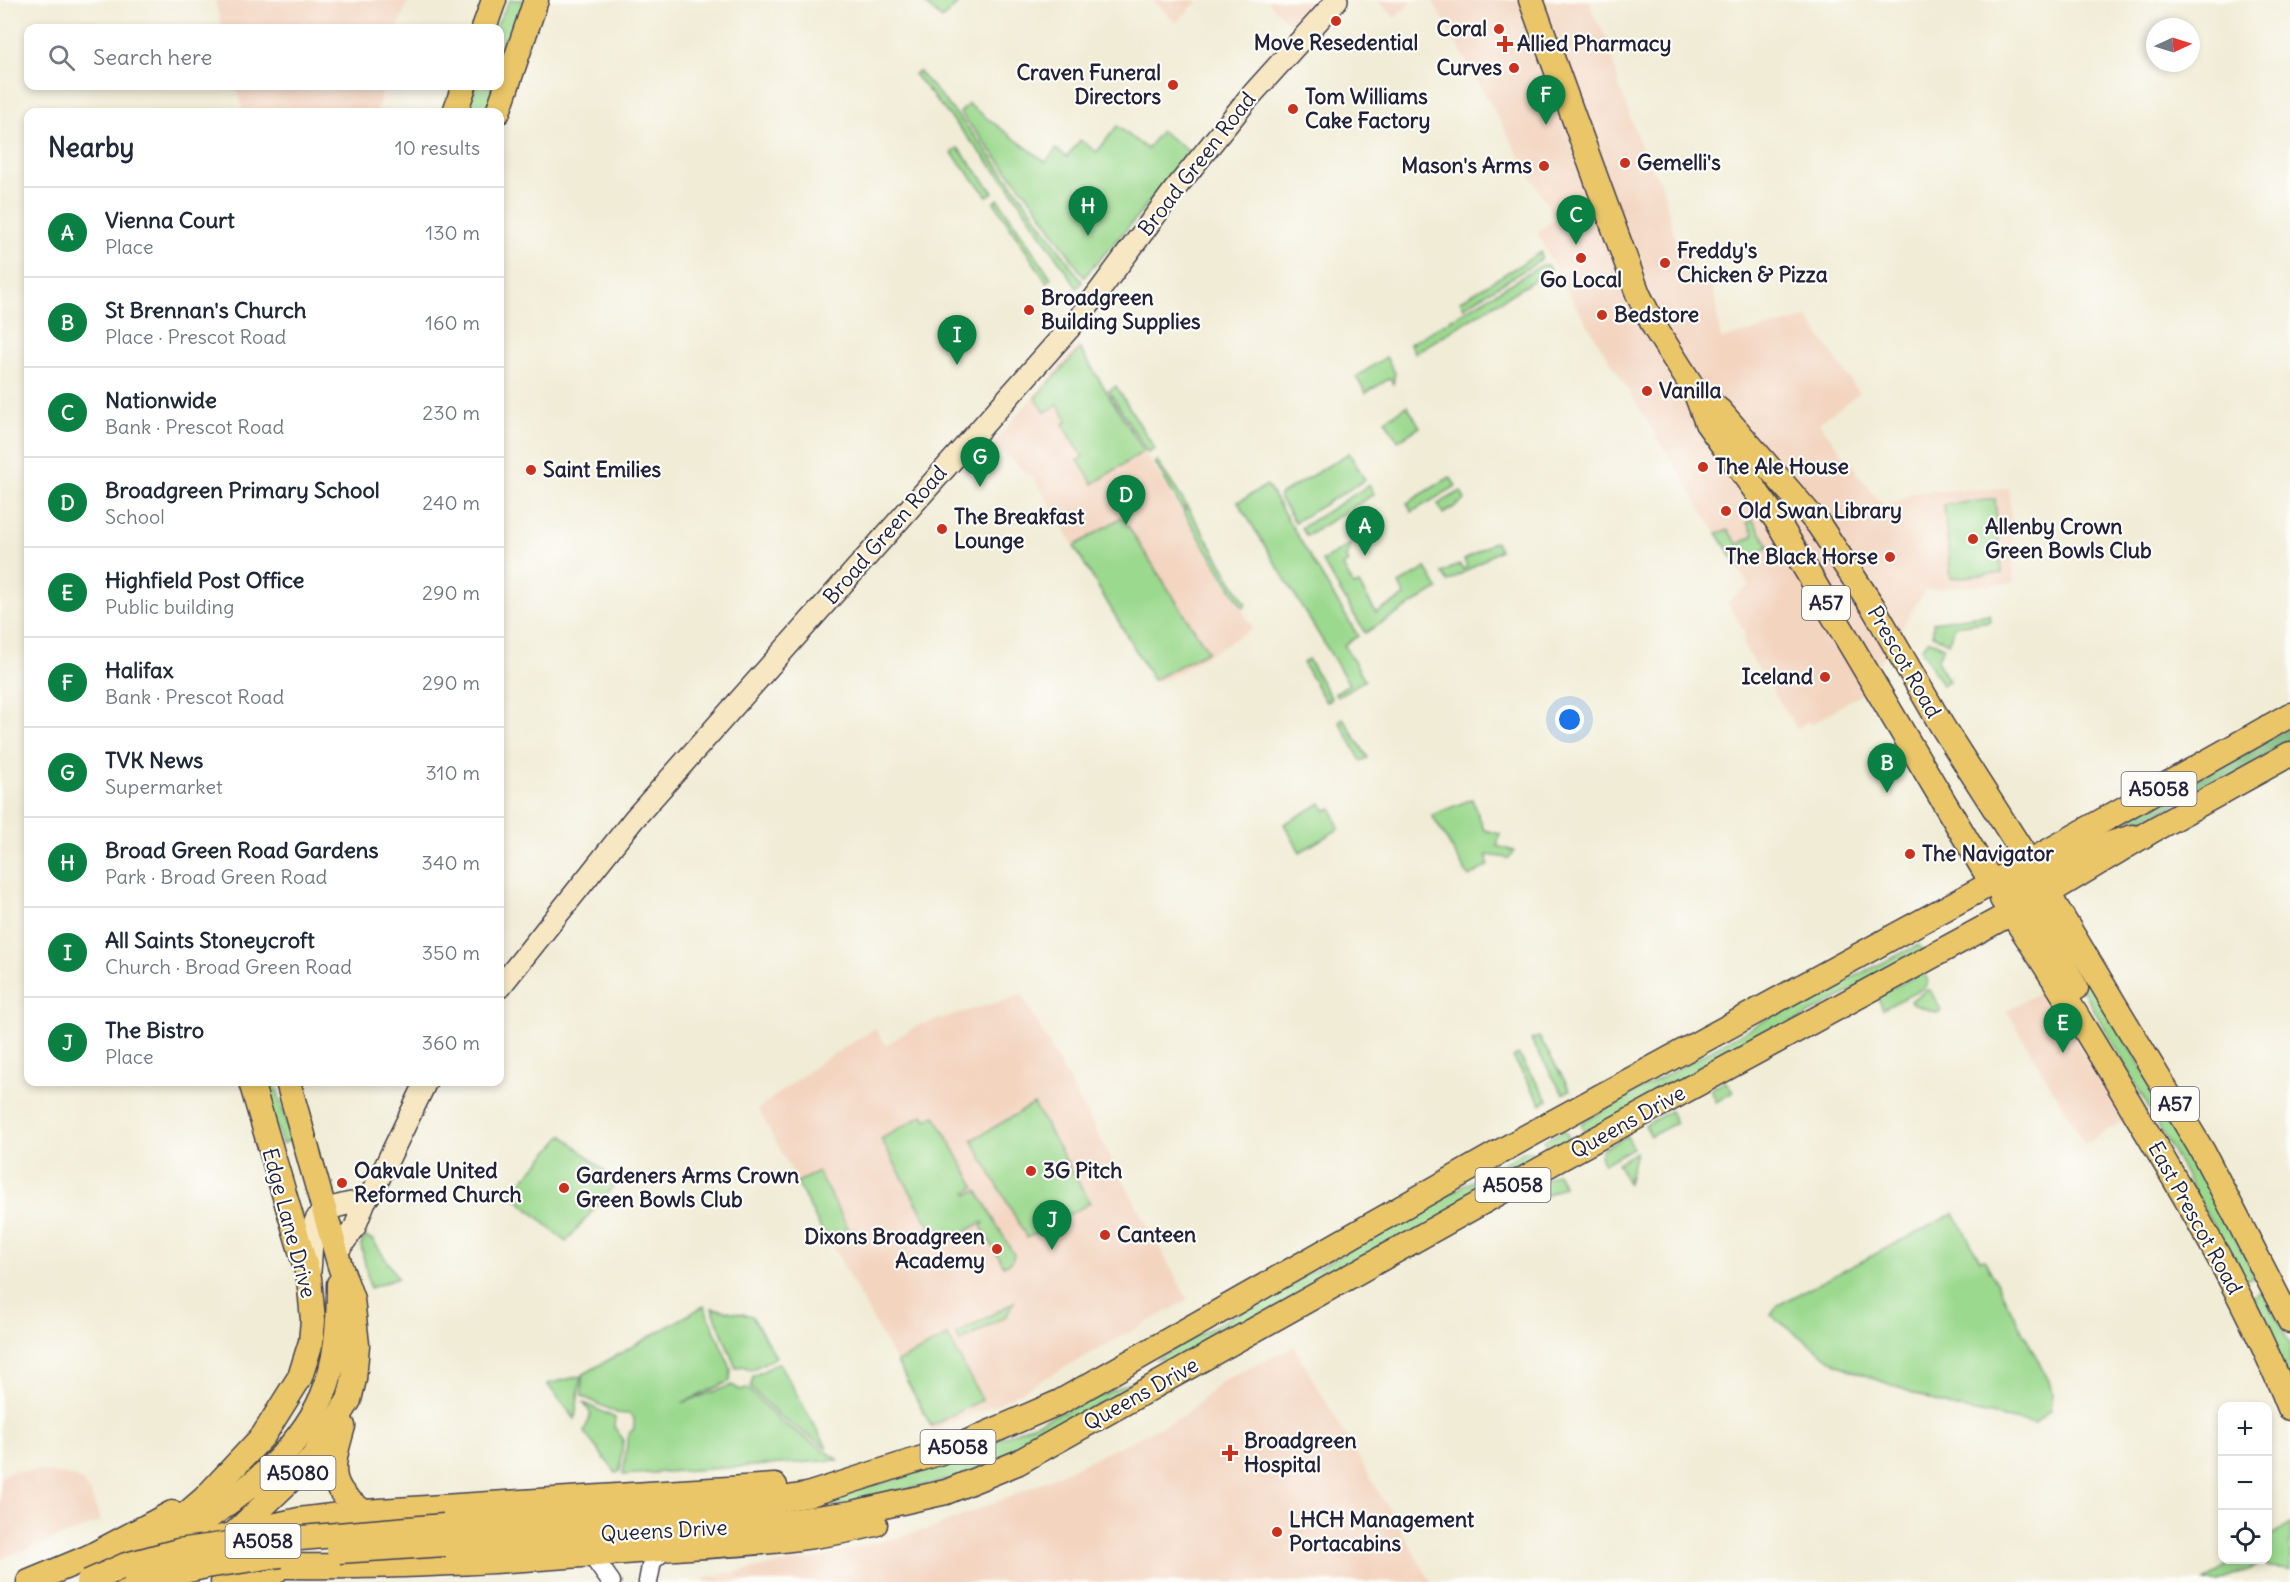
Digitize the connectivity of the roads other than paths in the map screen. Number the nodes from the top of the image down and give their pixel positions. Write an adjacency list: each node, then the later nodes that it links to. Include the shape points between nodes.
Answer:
1 (494, 0): 5 (main road)
2 (536, 0): 8 (main road)
3 (1336, 0): 13 (main road, Broad Green Road, via 1175,189 1083,314 634,819)
4 (1531, 0): 9 (main road, Prescot Road / A57, via 1638,294)
5 (485, 24)
6 (463, 90): 7 (main road)
7 (456, 108)
8 (499, 108)
9 (1695, 391): 12 (main road, Prescot Road / A57, via 1707,423 1776,519); 12 (main road, Prescot Road / A57, via 1720,411 1819,525 1873,607 1942,726)
10 (2290, 716): 12 (main road, A5058)
11 (2290, 754): 12 (main road, A5058, via 2153,830)
12 (2019, 887): 21 (main road, East Prescot Road / A57, via 2203,1152); 23 (main road, East Prescot Road / A57, via 2115,1077 2238,1293); 24 (main road, Queens Drive / A5058, via 1945,923 1904,932 1526,1137 1059,1402 954,1448); 25 (main road, Queens Drive / A5058, via 1552,1163 1017,1463)
13 (504, 982)
14 (252, 1086): 20 (main road, Edge Lane Drive / A5080)
15 (289, 1086): 18 (main road, Edge Lane Drive / A5080)
16 (424, 1086): 17 (main road)
17 (365, 1201): 18 (main road); 19 (main road)
18 (325, 1211): 19 (main road, Edge Lane Drive / A5080); 20 (main road, via 311,1228)
19 (338, 1259): 22 (main road, Edge Lane Drive / A5080, via 356,1319 356,1365); 28 (main road, via 333,1358 322,1396 297,1439)
20 (309, 1278): 28 (main road, Edge Lane Drive / A5080, via 311,1342 300,1377)
21 (2290, 1321)
22 (350, 1400): 27 (main road, via 333,1470 338,1490); 28 (main road, Edge Lane Drive / A5080, via 312,1459)
23 (2290, 1408)
24 (853, 1479): 26 (main road); 29 (main road, Queens Drive / A5058, via 807,1495 744,1505)
25 (946, 1492): 29 (main road, Queens Drive / A5058, via 853,1513 767,1526); 32 (main road, via 892,1519 852,1530 770,1543)
26 (390, 1510): 27 (main road); 36 (main road, via 378,1516 371,1535 375,1554)
27 (364, 1512): 28 (main road)
28 (213, 1524): 30 (main road); 31 (main road, Edge Lane Drive / A5080); 34 (main road, via 151,1525); 35 (main road, via 225,1558); 39 (main road, A5080); 40 (main road, via 174,1560)
29 (444, 1535): 40 (main road, Queens Drive / A5058, bridge, via 271,1556); 41 (main road, Queens Drive / A5058, bridge, via 229,1544 178,1551 126,1565)
30 (172, 1544): 31 (main road); 40 (main road)
31 (147, 1548): 34 (main road); 40 (main road, Edge Lane Drive / A5080)
32 (666, 1549): 33 (main road); 45 (street, via 652,1561)
33 (591, 1554): 36 (main road); 44 (street)
34 (89, 1557): 38 (main road)
35 (240, 1565): 37 (main road); 39 (main road)
36 (390, 1565): 37 (main road)
37 (301, 1567): 43 (main road)
38 (40, 1578): 40 (main road, Queens Drive, via 89,1570)
39 (183, 1578): 42 (main road)
40 (134, 1580)
41 (88, 1582)
42 (161, 1582)
43 (223, 1582)
44 (611, 1582)
45 (648, 1582)

